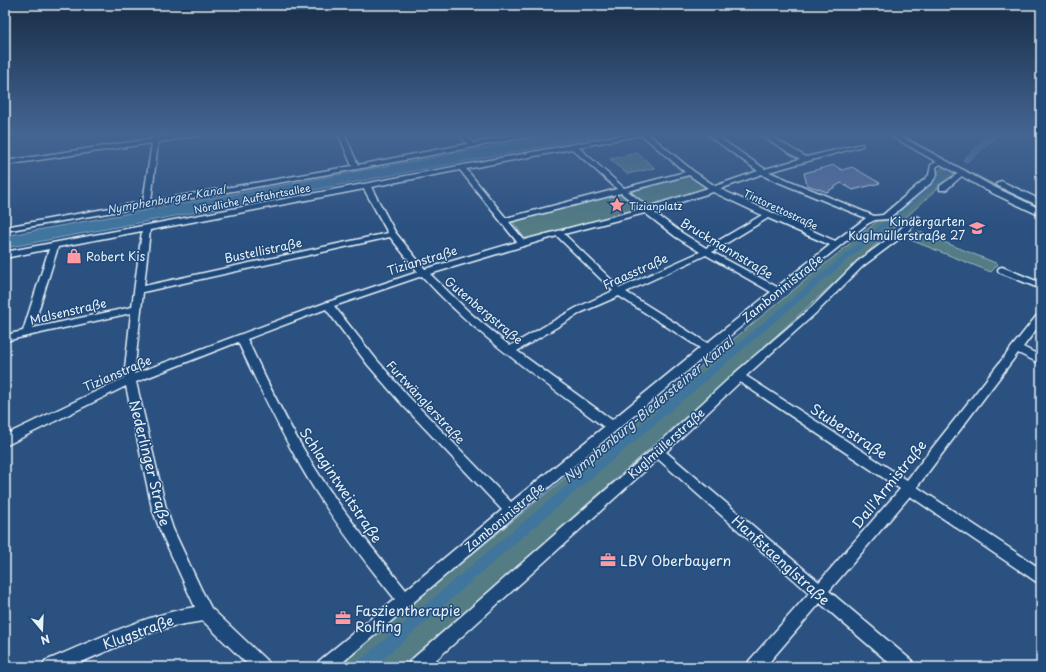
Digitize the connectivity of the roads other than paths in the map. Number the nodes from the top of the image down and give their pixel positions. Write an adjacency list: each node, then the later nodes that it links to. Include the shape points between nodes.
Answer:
1 (152, 164): 20 (street)
2 (370, 164): 11 (street)
3 (481, 164): 12 (street, Nördliche Auffahrtsallee)
4 (594, 164): 19 (street, Bruckmannstraße)
5 (680, 164): 15 (street, Tintorettostraße)
6 (752, 164): 13 (street)
7 (787, 164): 13 (street, Tizianstraße)
8 (936, 164): 25 (street, Zamboninistraße, via 933,166 933,175 929,180 885,217)
9 (948, 164): 14 (main road)
10 (963, 164): 21 (main road)
11 (356, 167): 20 (street)
12 (462, 168): 16 (street, Nördliche Auffahrtsallee); 27 (street)
13 (763, 172): 18 (street, Tizianstraße); 25 (street)
14 (963, 172): 17 (street); 23 (main road)
15 (690, 173): 18 (street, Tintorettostraße); 19 (street)
16 (367, 187): 28 (street, Nördliche Auffahrtsallee); 31 (street, Gutenbergstraße)
17 (943, 188)
18 (714, 189): 22 (street, Tizianstraße); 24 (street, Tintorettostraße)
19 (623, 190): 22 (street, Bruckmannstraße); 27 (street)
20 (147, 204): 29 (street)
21 (1041, 204)
22 (646, 210): 30 (street, Tizianstraße); 35 (street, Bruckmannstraße)
23 (1041, 213)
24 (768, 215): 33 (street, Tintorettostraße); 35 (street, Fraasstraße)
25 (873, 218): 33 (street, Zamboninistraße, via 864,222)
26 (916, 219): 53 (street, Kuglmüllerstraße, via 860,264 815,309)
27 (504, 221): 32 (street)
28 (146, 228): 34 (street, Nördliche Auffahrtsallee); 40 (street, Nederlinger Straße)
29 (5, 229)
30 (558, 233): 32 (street, Tizianstraße); 42 (street)
31 (393, 234): 38 (street, Gutenbergstraße); 40 (street, Bustellistraße)
32 (522, 243): 38 (street, Tizianstraße)
33 (836, 245): 41 (street, Zamboninistraße)
34 (54, 246): 36 (street, Nördliche Auffahrtsallee); 46 (street)
35 (706, 252): 41 (street, Bruckmannstraße); 42 (street, Fraasstraße)
36 (5, 255)
37 (1002, 270): 39 (street)
38 (424, 273): 43 (street, Tizianstraße); 51 (street, Gutenbergstraße, via 458,307)
39 (1041, 286)
40 (139, 290): 44 (street, Nederlinger Straße)
41 (777, 291): 49 (street, Zamboninistraße)
42 (618, 292): 49 (street); 51 (street, Fraasstraße, via 554,324)
43 (328, 305): 47 (street, Tizianstraße); 59 (street, Furtwänglerstraße, via 403,398)
44 (136, 309): 46 (street, Malsenstraße); 54 (street, Nederlinger Straße)
45 (1041, 316): 50 (street, Dall'Armistraße)
46 (27, 333): 48 (street, Malsenstraße)
47 (240, 337): 54 (street, Tizianstraße); 62 (street, Schlagintweitstraße, via 307,466)
48 (5, 338)
49 (707, 348): 55 (street, Zamboninistraße)
50 (1016, 348): 52 (street); 58 (street, Dall'Armistraße)
51 (511, 350): 55 (street, Gutenbergstraße)
52 (1041, 360)
53 (739, 376): 57 (street, Kuglmüllerstraße); 58 (street, Stuberstraße)
54 (130, 381): 56 (street, Tizianstraße); 63 (street, Nederlinger Straße, via 159,508)
55 (613, 427): 59 (street, Zamboninistraße)
56 (5, 441)
57 (658, 452): 61 (street, Hanfstaenglstraße); 67 (street, Kuglmüllerstraße)
58 (909, 488): 60 (street, Stuberstraße); 61 (street, Dall'Armistraße)
59 (511, 511): 62 (street, Zamboninistraße)
60 (1041, 578)
61 (819, 594): 68 (street, Dall'Armistraße); 69 (street, Hanfstaenglstraße)
62 (405, 600): 66 (street, Zamboninistraße)
63 (206, 612): 64 (street, Klugstraße, via 173,618 143,628); 65 (street, Nederlinger Straße)
64 (51, 667)
65 (261, 667)
66 (325, 667)
67 (416, 667)
68 (754, 667)
69 (906, 667)

